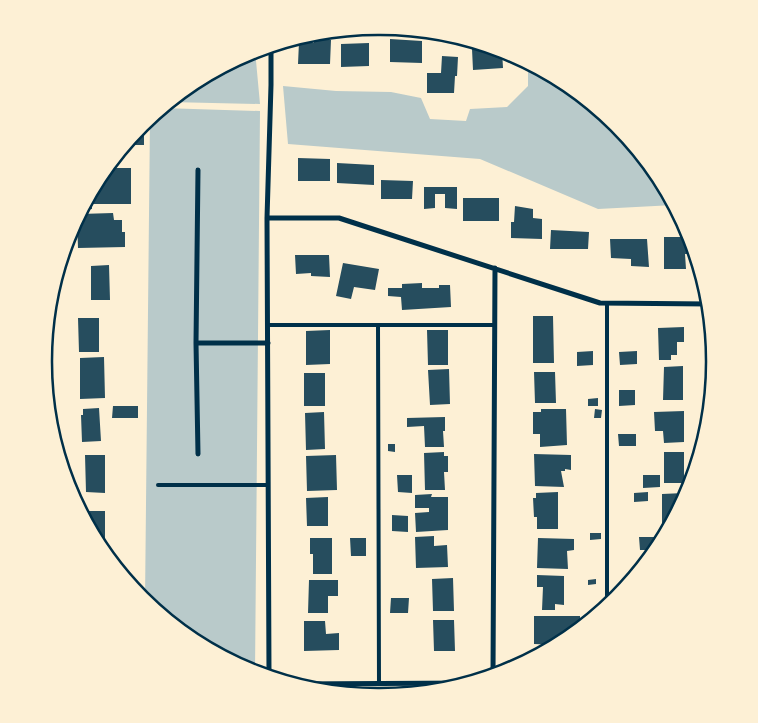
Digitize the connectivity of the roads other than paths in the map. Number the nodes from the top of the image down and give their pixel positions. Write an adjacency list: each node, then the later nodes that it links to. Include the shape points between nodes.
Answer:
1 (270, 54): 3 (street)
2 (198, 170): 10 (street)
3 (267, 218): 4 (street, via 339,218); 9 (street)
4 (495, 268): 5 (street); 8 (street)
5 (607, 303): 6 (street); 15 (lane)
6 (700, 304)
7 (378, 325): 8 (lane); 9 (lane); 20 (lane)
8 (495, 325): 16 (street)
9 (268, 326): 11 (street)
10 (196, 343): 11 (street); 12 (street)
11 (268, 343): 14 (street)
12 (198, 454)
13 (158, 485): 14 (lane)
14 (268, 485): 17 (street)
15 (608, 594)
16 (493, 667)
17 (269, 669)
18 (433, 683): 20 (street)
19 (329, 684): 20 (street)
20 (379, 684)

